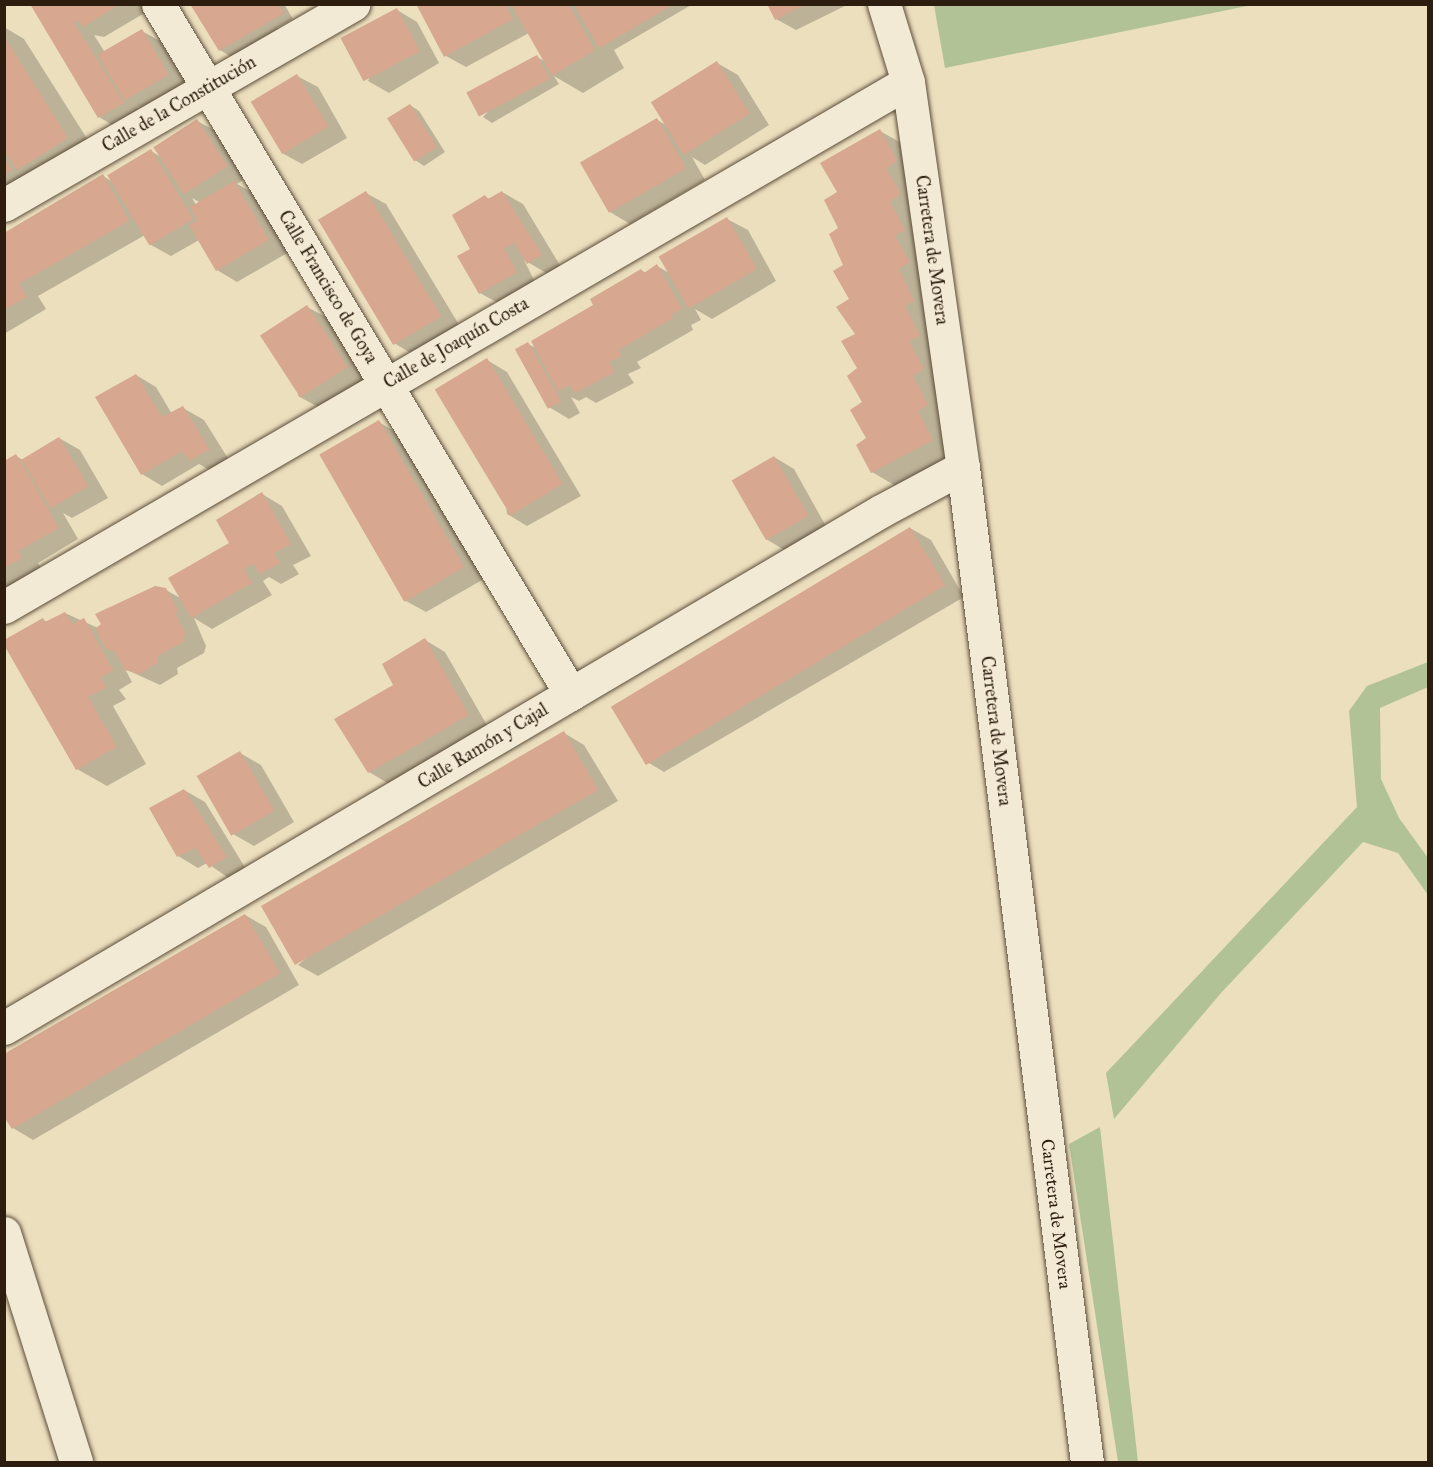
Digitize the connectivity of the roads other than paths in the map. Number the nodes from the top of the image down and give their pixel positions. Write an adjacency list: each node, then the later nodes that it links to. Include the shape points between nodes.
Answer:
1 (158, 4): 5 (street, Calle Francisco de Goya)
2 (353, 4): 5 (street, Calle de la Constitución)
3 (884, 4): 4 (street, Carretera de Movera)
4 (908, 82): 7 (street, Calle de Joaquín Costa); 8 (street, Carretera de Movera)
5 (208, 87): 6 (street, Calle de la Constitución); 7 (street, Calle Francisco de Goya)
6 (4, 205)
7 (386, 383): 9 (street, Calle de Joaquín Costa); 10 (street, Calle Francisco de Goya)
8 (963, 467): 10 (street, Calle Ramón y Cajal); 14 (street, Carretera de Movera)
9 (4, 607)
10 (571, 694): 11 (street, Calle Ramón y Cajal)
11 (4, 1028)
12 (4, 1233): 13 (street)
13 (76, 1462)
14 (1087, 1462)

